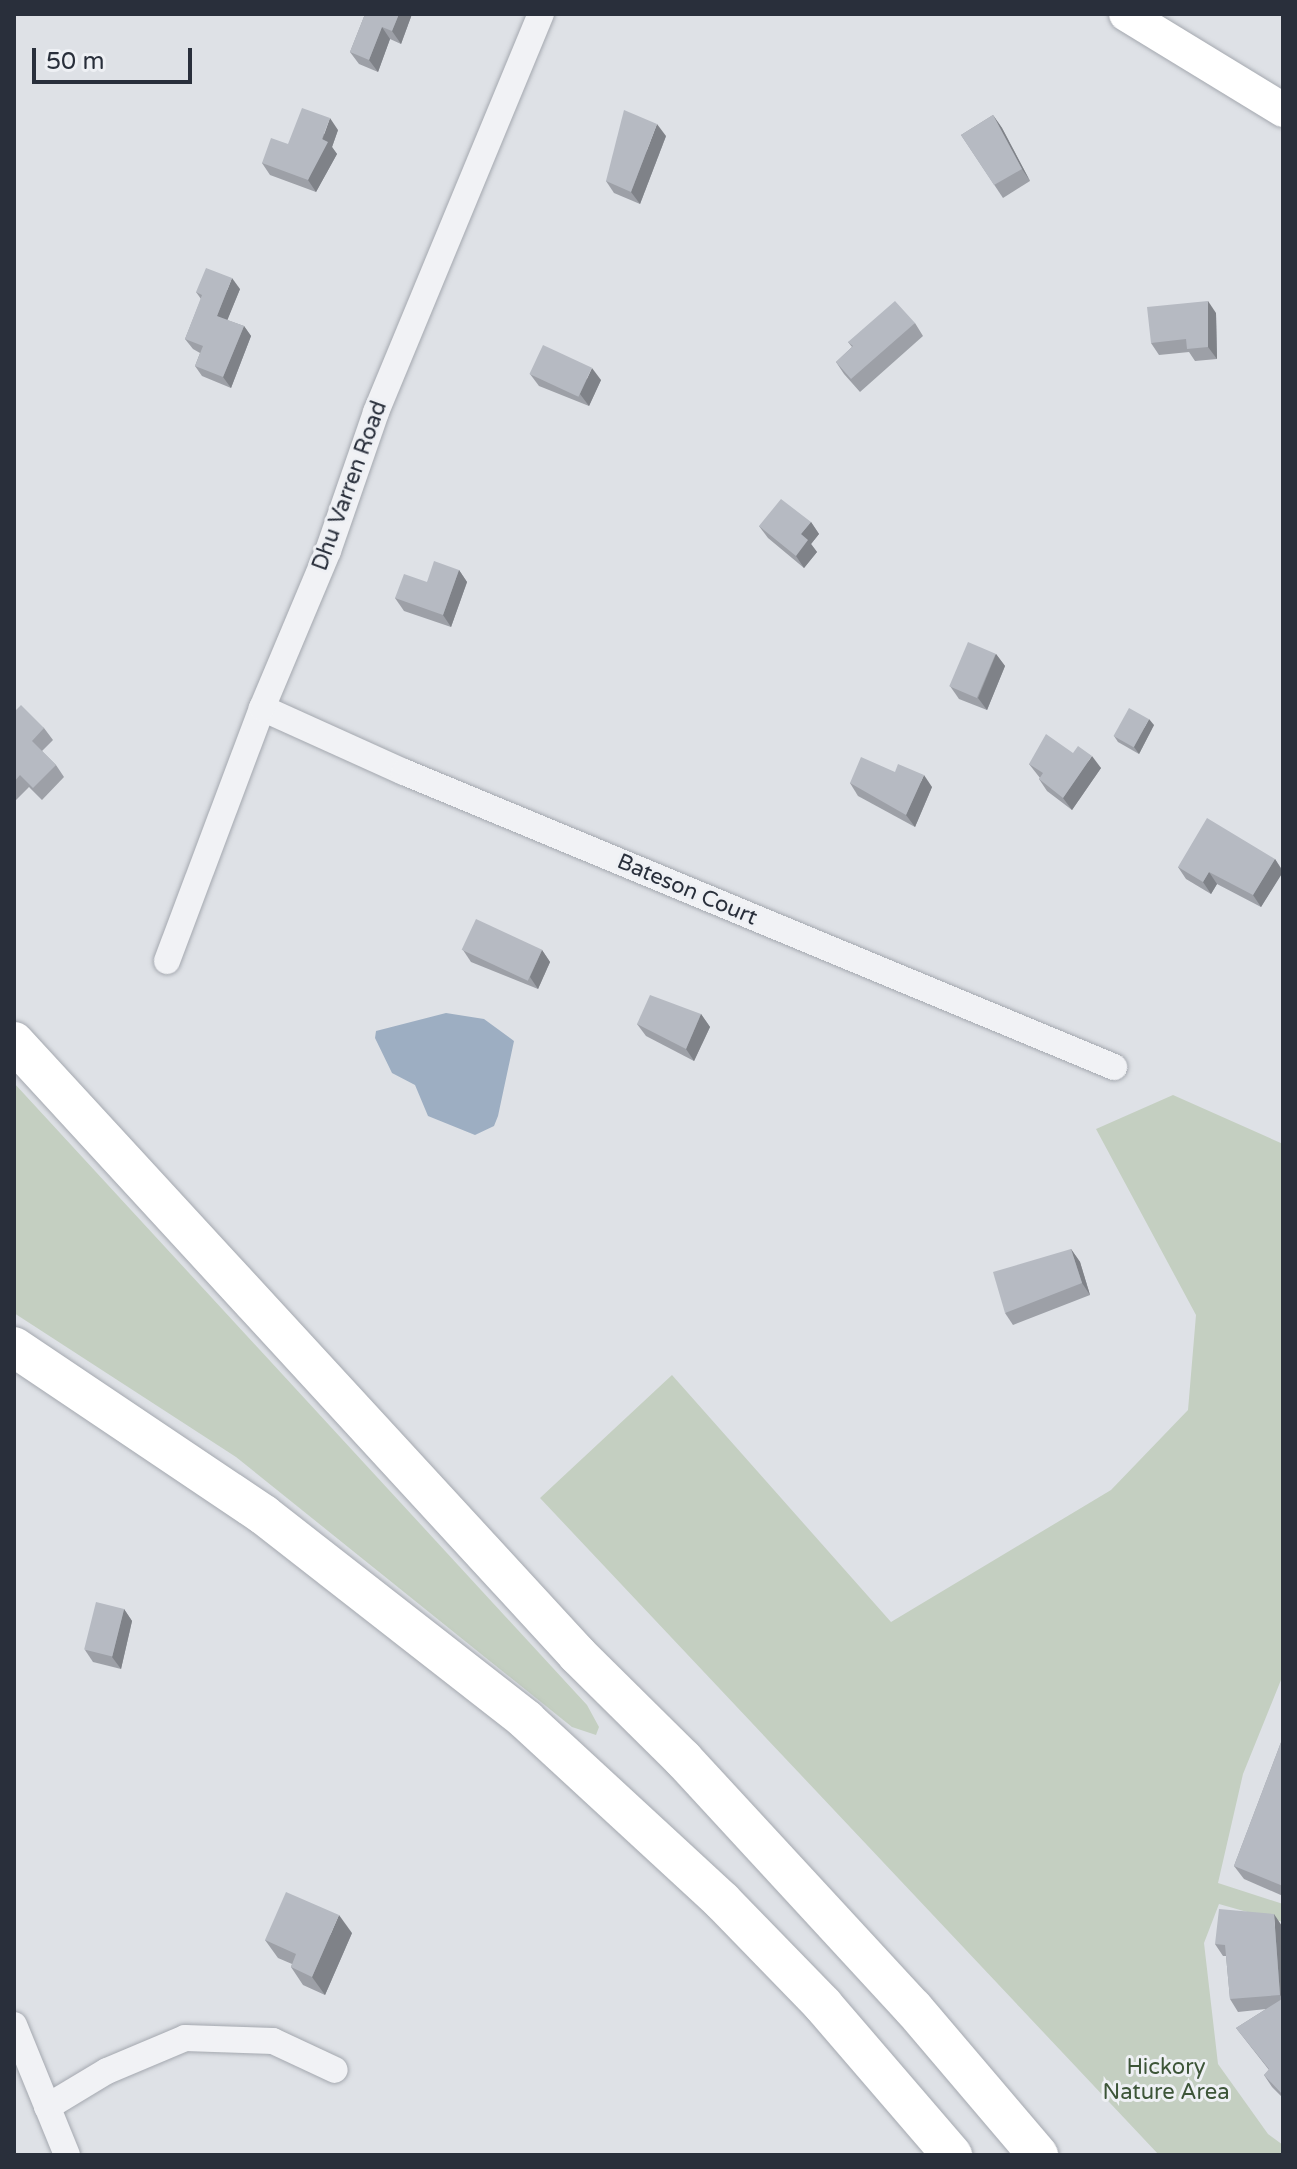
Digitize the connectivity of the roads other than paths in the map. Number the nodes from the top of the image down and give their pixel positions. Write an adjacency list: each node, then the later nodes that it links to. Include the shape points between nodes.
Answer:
1 (541, 14): 4 (street, Dhu Varren Road, via 376,412 328,551)
2 (1139, 17): 3 (main road)
3 (1283, 110)
4 (262, 708): 5 (street, Dhu Varren Road); 7 (street, Bateson Court)
5 (167, 961)
6 (16, 1044): 14 (highway, via 578,1655 683,1759 892,1984)
7 (1114, 1067)
8 (14, 1347): 13 (highway, via 264,1515 526,1720 722,1901 823,2005)
9 (14, 2025): 11 (street)
10 (335, 2070): 11 (street, via 273,2041 185,2038 107,2071)
11 (47, 2107): 12 (street)
12 (67, 2155)
13 (952, 2155)
14 (1038, 2155)

